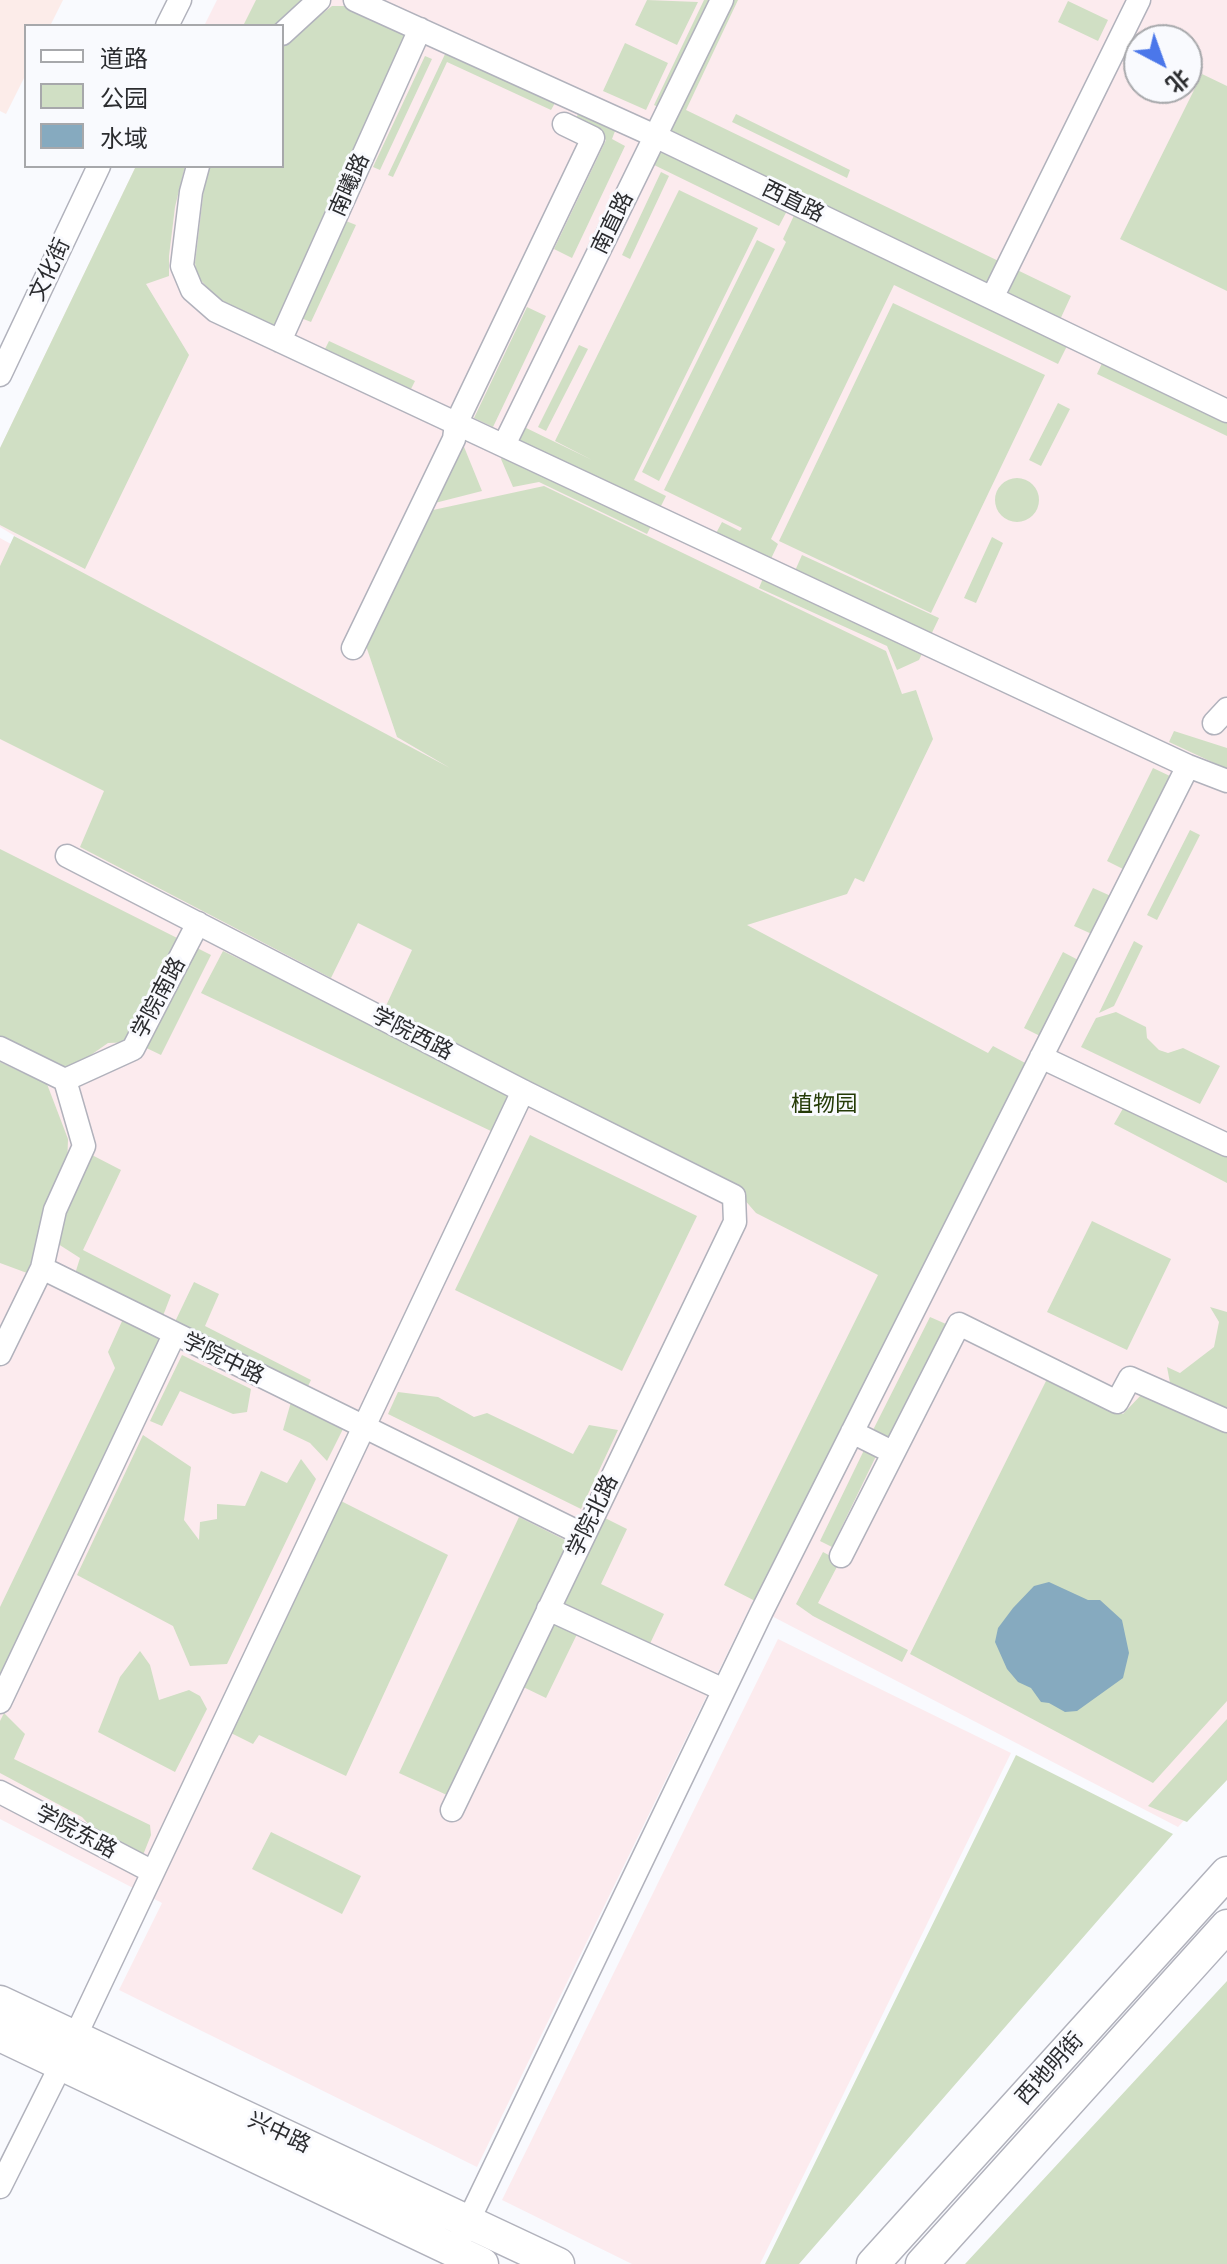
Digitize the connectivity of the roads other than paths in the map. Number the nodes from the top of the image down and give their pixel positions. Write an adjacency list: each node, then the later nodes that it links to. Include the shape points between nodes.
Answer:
1 (180, 0): 6 (street)
2 (319, 0): 8 (street)
3 (355, 0): 7 (street, 西直路)
4 (722, 0): 10 (street, 南直路)
5 (1139, 0): 13 (street)
6 (168, 24)
7 (420, 29): 10 (street, 西直路); 14 (street, 南曦路)
8 (284, 32)
9 (564, 124): 17 (street, via 593,138)
10 (655, 136): 13 (street, 西直路); 18 (street, 南直路)
11 (98, 168): 15 (street, 文化街)
12 (197, 168): 14 (street, via 182,266 192,290 216,311)
13 (992, 298): 16 (street, 西直路)
14 (280, 341): 17 (street)
15 (0, 375)
16 (1227, 411)
17 (456, 424): 18 (street); 19 (street, via 454,439)
18 (504, 445): 20 (street)
19 (353, 648)
20 (1188, 766): 21 (street); 25 (street)
21 (1227, 781)
22 (67, 856): 23 (street, 学院西路)
23 (198, 923): 26 (street, 学院南路, via 133,1049); 27 (street, 学院西路)
24 (0, 1048): 26 (street)
25 (1041, 1057): 28 (street); 35 (street)
26 (65, 1080): 30 (street, via 84,1146 55,1210)
27 (523, 1091): 29 (street, 学院西路, via 734,1196); 34 (street)
28 (1227, 1145)
29 (735, 1222): 37 (street, 学院北路)
30 (42, 1268): 31 (street, 学院中路); 32 (street)
31 (174, 1335): 34 (street, 学院中路); 41 (street)
32 (0, 1354)
33 (1227, 1421): 36 (street, via 1130,1378 1117,1402 959,1324)
34 (363, 1429): 37 (street, 学院中路); 44 (street)
35 (852, 1432): 36 (street); 40 (street)
36 (892, 1452): 38 (street)
37 (584, 1535): 39 (street, 学院北路)
38 (841, 1556)
39 (548, 1609): 40 (street); 43 (street, 学院北路)
40 (724, 1690): 51 (street)
41 (0, 1702)
42 (0, 1792): 44 (street, 学院东路)
43 (452, 1810)
44 (153, 1872): 49 (street)
45 (1227, 1873): 53 (highway, 西地明街)
46 (1227, 1926): 54 (highway, 西地明街)
47 (0, 2002): 49 (highway, 兴中路)
48 (0, 2035): 49 (highway, 兴中路)
49 (69, 2051): 50 (street); 51 (highway, 兴中路)
50 (0, 2187)
51 (468, 2245): 52 (highway, 兴中路)
52 (558, 2264)
53 (873, 2264)
54 (922, 2264)

